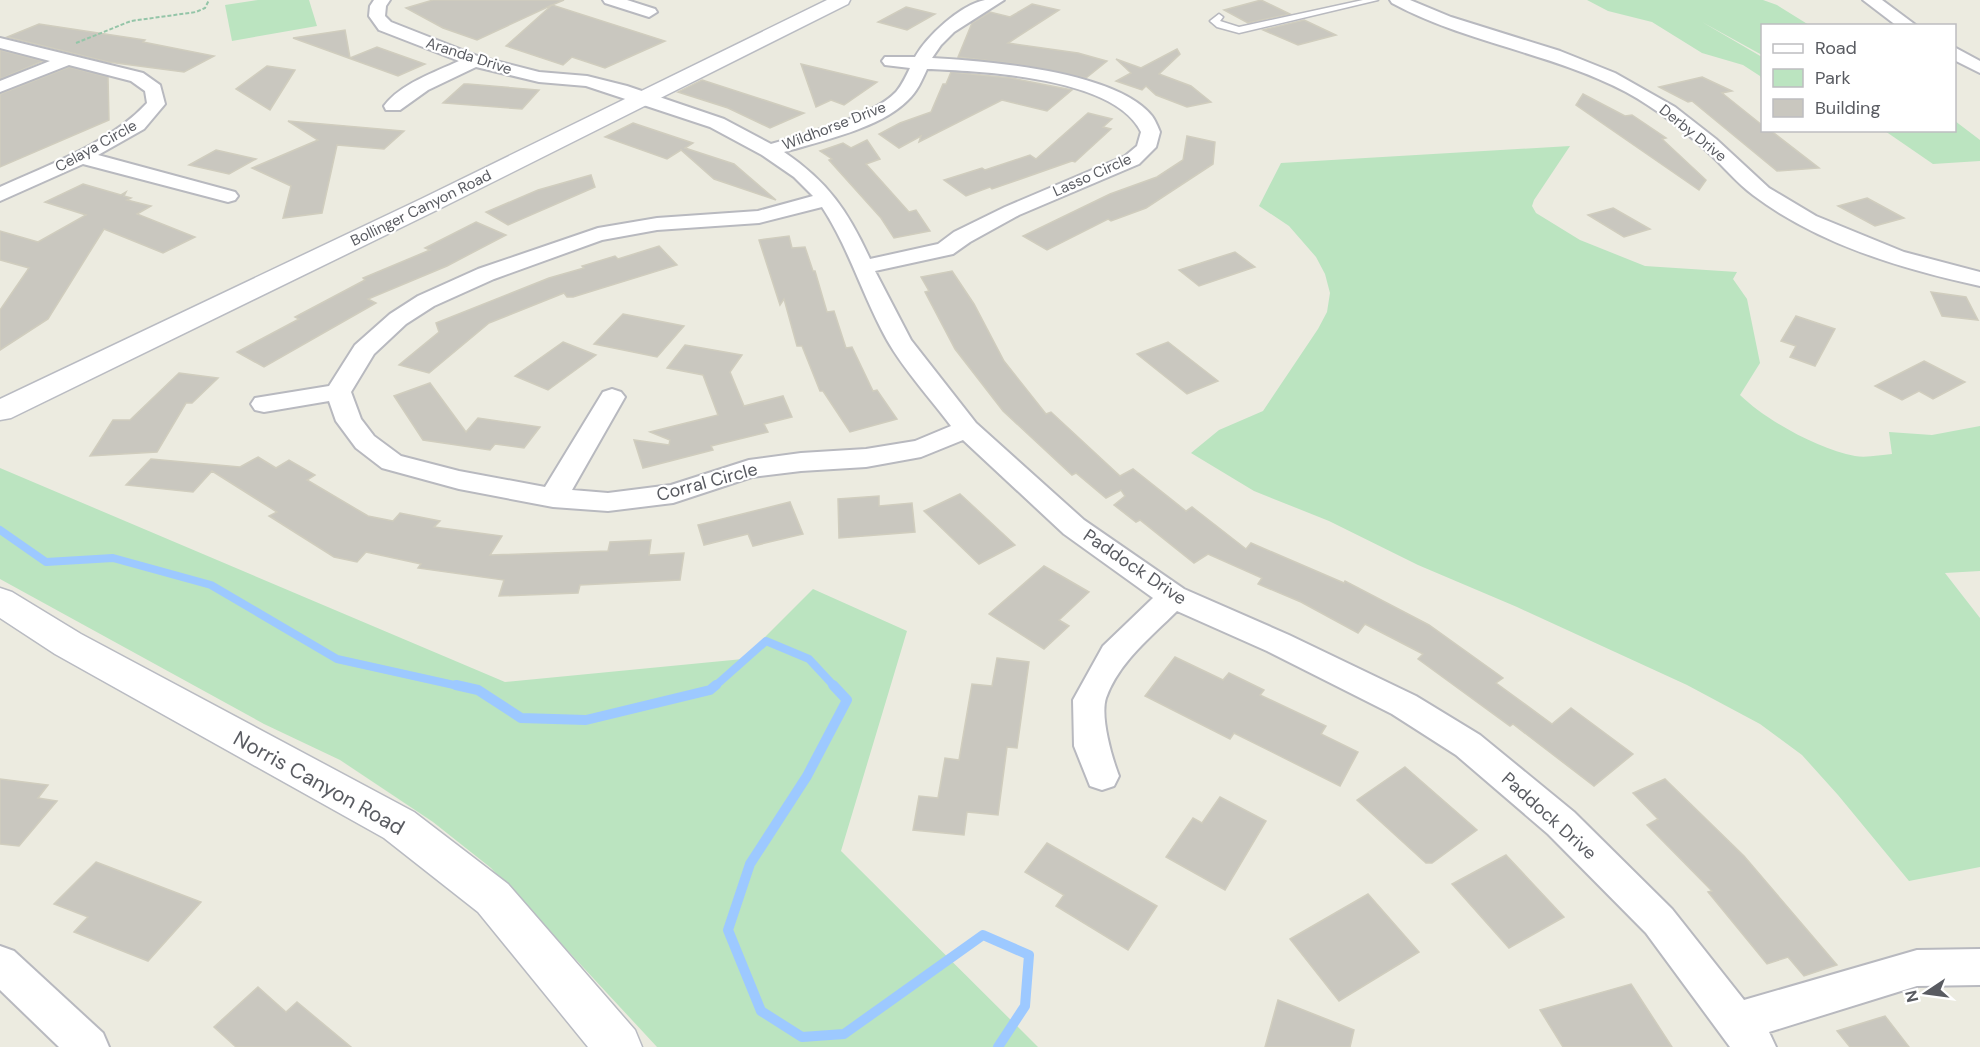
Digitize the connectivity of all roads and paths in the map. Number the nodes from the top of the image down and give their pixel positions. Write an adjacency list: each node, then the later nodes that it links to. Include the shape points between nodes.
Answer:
1 (209, 0): 15 (path, via 205,8 196,12 131,21)
2 (382, 0): 17 (street, Aranda Drive, via 377,16 385,26)
3 (611, 0): 10 (street)
4 (809, 0): 22 (main road, Bollinger Canyon Road)
5 (841, 0): 22 (main road, Bollinger Canyon Road)
6 (996, 0): 19 (street, Wildhorse Drive, via 935,41)
7 (1374, 0): 11 (lane, via 1239,30 1220,26 1214,21)
8 (1398, 0): 30 (street, Derby Drive, via 1446,22 1528,46 1634,90 1698,134 1763,193 1830,231 1919,264)
9 (1871, 0): 12 (street)
10 (649, 12)
11 (1219, 17)
12 (1906, 24)
13 (0, 43): 15 (street, Celaya Circle)
14 (1956, 53): 20 (street)
15 (47, 55): 16 (street, Celaya Circle)
16 (67, 60): 21 (street); 25 (street, Celaya Circle, via 137,77 154,89 156,104 137,125)
17 (474, 61): 22 (street, Aranda Drive, via 539,76 587,81); 23 (street, via 438,76)
18 (891, 61): 19 (street, Lasso Circle)
19 (921, 64): 24 (street, Wildhorse Drive, via 910,87 895,102); 29 (street, Lasso Circle, via 1029,72 1094,90 1125,102 1141,114 1150,131 1147,146 1132,160 1012,211 945,249)
20 (1980, 68)
21 (0, 87)
22 (633, 94): 24 (street, Paddock Drive, via 717,123); 31 (main road, Bollinger Canyon Road, via 384,205); 35 (main road, Bollinger Canyon Road)
23 (393, 106)
24 (770, 152): 28 (street, Paddock Drive, via 801,173)
25 (81, 157): 26 (street, Celaya Circle); 27 (street)
26 (0, 195)
27 (228, 196)
28 (827, 199): 29 (street, Paddock Drive, via 843,223); 32 (street, via 759,217 657,224 598,234 486,274 426,301 398,319 364,350)
29 (862, 267): 36 (street, Paddock Drive, via 900,342)
30 (1980, 279)
31 (0, 386)
32 (338, 392): 34 (street); 37 (street, Corral Circle, via 349,421 365,442 392,462)
33 (612, 397): 37 (street)
34 (264, 404)
35 (0, 411)
36 (968, 429): 37 (street, Corral Circle, via 921,448 866,458 750,469 673,494 608,502); 38 (street, Paddock Drive, via 1074,527)
37 (553, 498)
38 (1173, 597): 40 (street, via 1114,654 1089,700 1091,746); 43 (street, Paddock Drive, via 1394,699 1468,745 1561,823 1659,921)
39 (0, 601): 45 (main road, Norris Canyon Road, via 68,644 399,825 493,898)
40 (1102, 776)
41 (0, 964): 44 (street)
42 (1980, 967): 43 (street, via 1917,968)
43 (1746, 1034)
44 (88, 1047)
45 (618, 1047)

